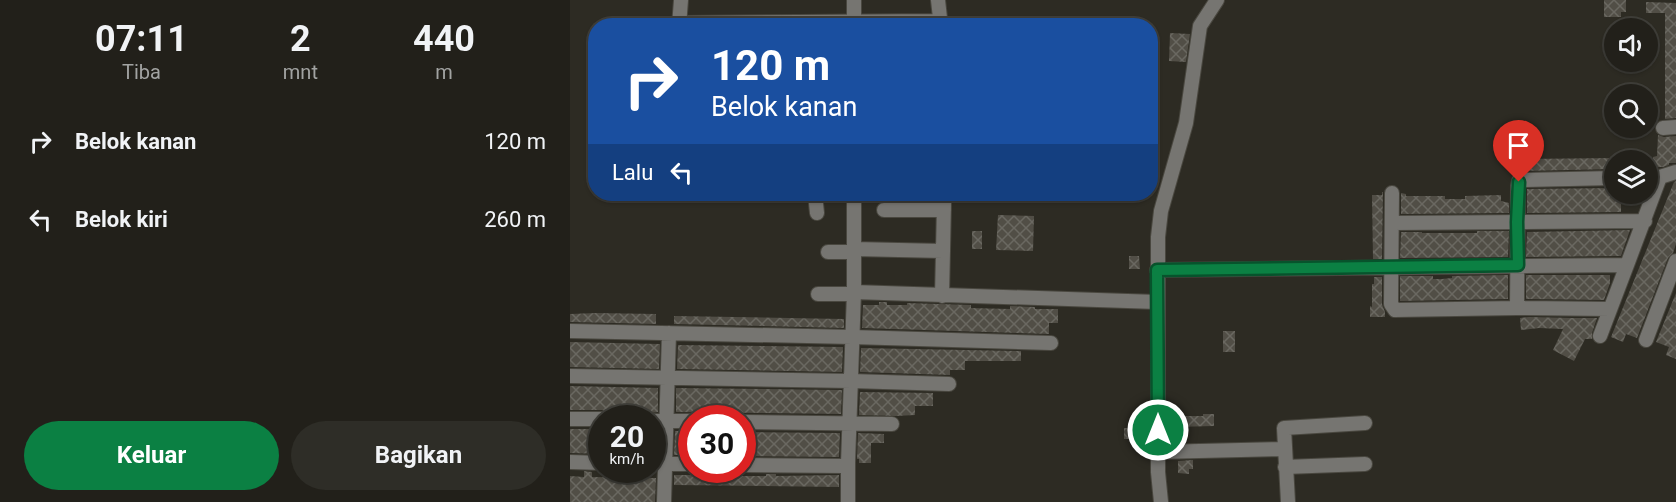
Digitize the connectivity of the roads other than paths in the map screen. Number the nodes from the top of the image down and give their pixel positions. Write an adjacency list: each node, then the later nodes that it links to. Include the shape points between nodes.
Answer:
1 (681, 0): 5 (street)
2 (854, 0): 6 (street)
3 (938, 0): 7 (street)
4 (1217, 0): 27 (street, via 1200,26 1186,123 1161,211)
5 (680, 18)
6 (854, 18)
7 (940, 18)
8 (1676, 172): 9 (street)
9 (1658, 177)
10 (1604, 178): 18 (street, via 1522,180)
11 (1392, 193): 19 (street)
12 (816, 201): 16 (street)
13 (854, 201): 20 (street)
14 (1648, 204): 17 (street)
15 (884, 210): 21 (street, via 944,207)
16 (817, 213)
17 (1644, 221): 18 (street); 25 (street)
18 (1517, 222): 19 (street); 24 (street)
19 (1392, 223): 26 (street)
20 (854, 251): 21 (street); 22 (street); 28 (street)
21 (944, 251): 30 (street)
22 (828, 252)
23 (1676, 261): 38 (street)
24 (1518, 265): 25 (street); 26 (street); 32 (street)
25 (1627, 265): 33 (street)
26 (1392, 268): 27 (street); 32 (street, via 1391,304 1395,310)
27 (1157, 270): 31 (street)
28 (854, 293): 29 (street); 30 (street); 37 (street)
29 (818, 294)
30 (942, 296): 31 (street)
31 (1157, 303): 52 (street)
32 (1517, 308): 33 (street)
33 (1610, 309): 36 (street)
34 (570, 331): 35 (street)
35 (669, 333): 37 (street); 41 (street)
36 (1600, 336)
37 (852, 337): 39 (street); 42 (street)
38 (1646, 340)
39 (1051, 343)
40 (570, 376): 41 (street)
41 (668, 379): 42 (street); 44 (street)
42 (851, 381): 43 (street); 48 (street)
43 (949, 384)
44 (663, 405)
45 (570, 419): 46 (street)
46 (588, 419)
47 (756, 422): 48 (street)
48 (850, 423): 50 (street); 54 (street)
49 (1365, 423): 51 (street, via 1286,427)
50 (892, 424)
51 (1284, 449): 52 (street); 58 (street)
52 (1158, 452): 62 (street)
53 (570, 462): 55 (street)
54 (849, 462): 57 (street, via 844,466); 61 (street)
55 (588, 463)
56 (1365, 464): 58 (street)
57 (756, 465)
58 (1285, 467): 63 (street)
59 (662, 483): 60 (street)
60 (664, 502)
61 (848, 502)
62 (1161, 502)
63 (1288, 502)

